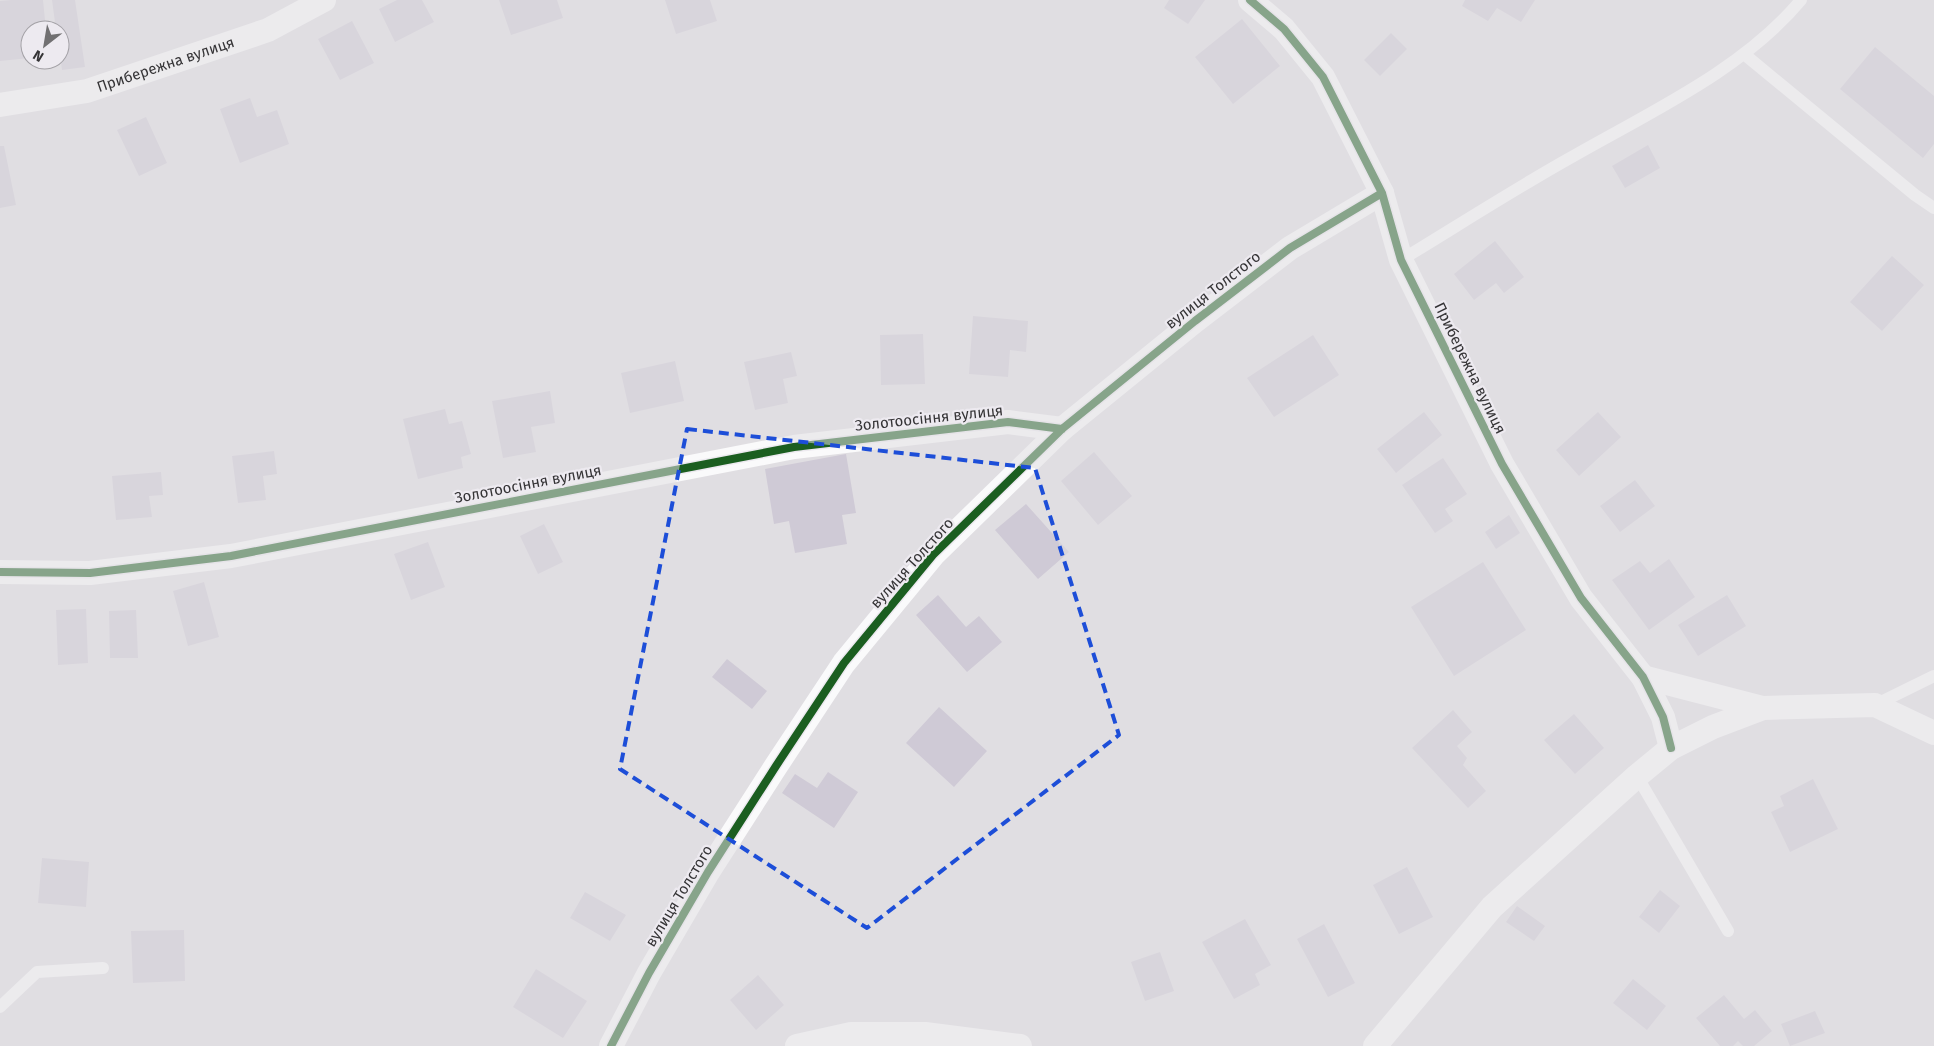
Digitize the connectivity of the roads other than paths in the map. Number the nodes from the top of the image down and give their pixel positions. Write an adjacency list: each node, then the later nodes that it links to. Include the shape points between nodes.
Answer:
1 (324, 0): 5 (street, Прибережна вулиця, via 268,30 87,91)
2 (1250, 0): 6 (street, Прибережна вулиця, via 1284,29 1323,77)
3 (1801, 0): 4 (lane)
4 (1744, 54): 7 (lane); 8 (lane)
5 (0, 105)
6 (1382, 193): 8 (street, Прибережна вулиця); 9 (street, вулиця Толстого, via 1290,248)
7 (1934, 208)
8 (1401, 260): 12 (street, Прибережна вулиця, via 1502,464 1581,598)
9 (1062, 429): 10 (street, Золотоосіння вулиця, via 1008,422 794,447 231,556 90,574); 21 (street, вулиця Толстого, via 933,555 844,663 708,872)
10 (0, 572)
11 (1934, 676): 13 (lane)
12 (1643, 677): 14 (street); 16 (street, Прибережна вулиця, via 1663,717)
13 (1875, 705): 14 (street); 15 (street)
14 (1763, 708): 16 (street, via 1713,727)
15 (1934, 733)
16 (1671, 748): 17 (street)
17 (1637, 776): 18 (lane); 24 (street, via 1492,907)
18 (1728, 931)
19 (103, 968): 20 (lane, via 37,972)
20 (0, 1007)
21 (610, 1046)
22 (796, 1046): 23 (street, via 851,1034 925,1034)
23 (1020, 1046)
24 (1375, 1046)

